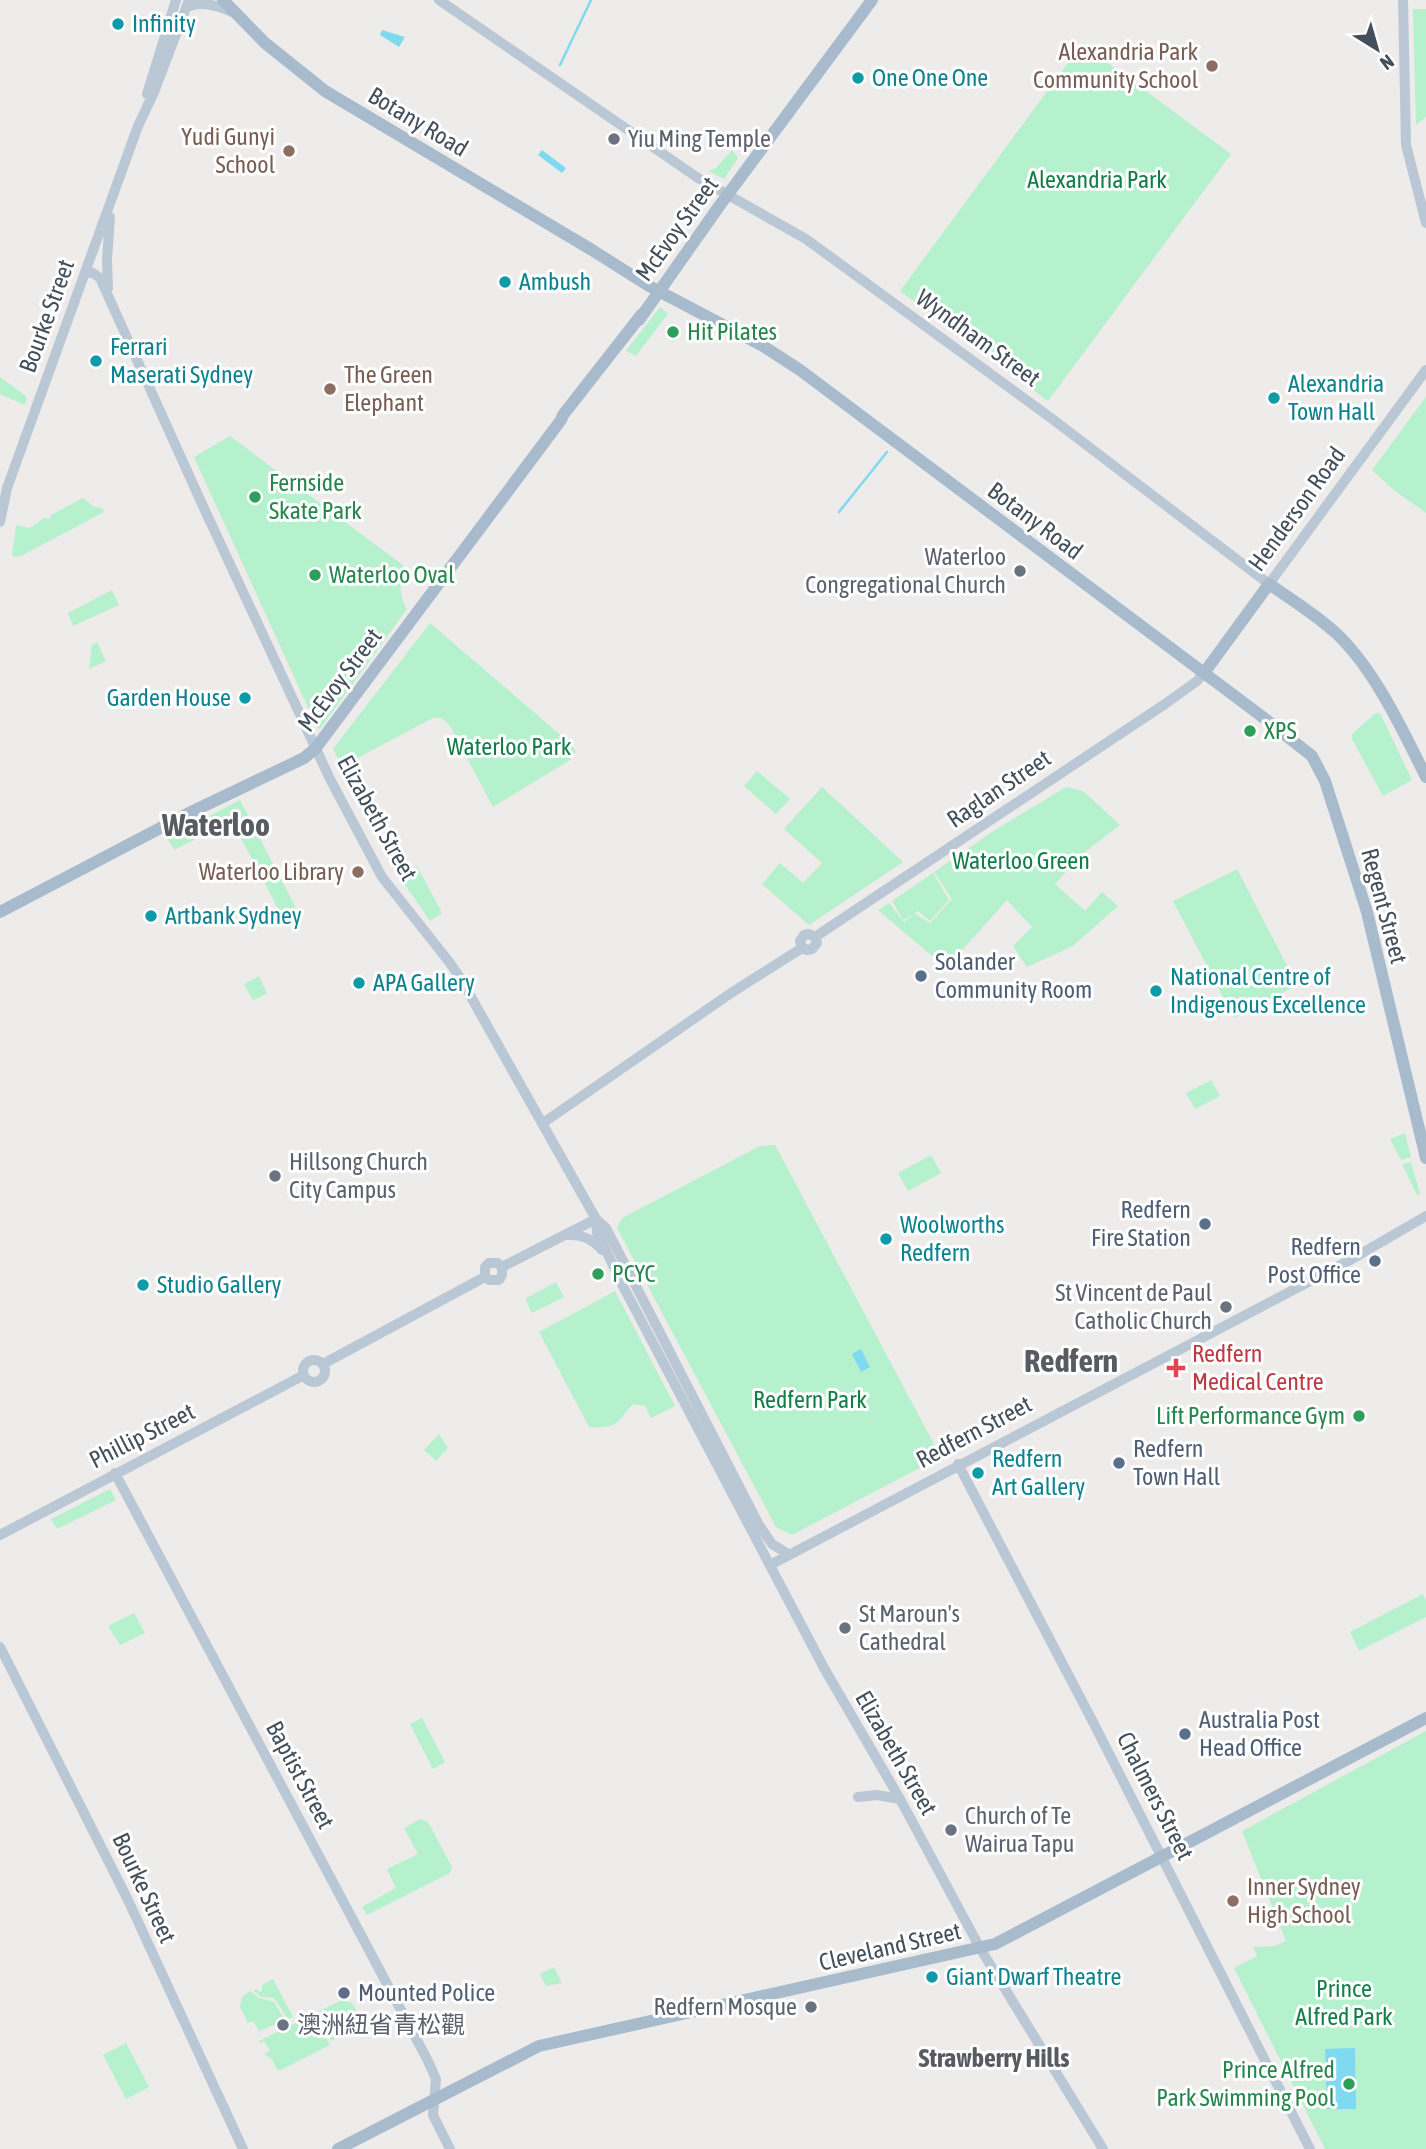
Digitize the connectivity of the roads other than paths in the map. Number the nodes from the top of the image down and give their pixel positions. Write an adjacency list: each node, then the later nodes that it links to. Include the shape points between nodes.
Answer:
1 (176, 0): 9 (main road, Bourke Street)
2 (212, 0): 8 (main road, Botany Road)
3 (223, 0): 8 (main road, Botany Road)
4 (439, 0): 10 (main road, Wyndham Street)
5 (872, 0): 10 (main road, McEvoy Street)
6 (1403, 0): 12 (main road, via 1406,145)
7 (187, 4): 8 (main road, via 202,2); 9 (main road, Bourke Street)
8 (232, 12): 14 (main road, Botany Road, via 325,91)
9 (138, 126): 11 (main road, Bourke Street)
10 (728, 194): 14 (main road, McEvoy Street); 18 (main road, Wyndham Street, via 806,239 882,293)
11 (111, 200): 13 (main road, Bourke Street); 15 (main road, Elizabeth Street)
12 (1426, 223)
13 (85, 273): 15 (main road, Elizabeth Street); 17 (main road, Bourke Street, via 7,488)
14 (659, 290): 19 (main road, Botany Road, via 800,370); 20 (main road, McEvoy Street)
15 (108, 301): 20 (main road, Elizabeth Street)
16 (1426, 370): 18 (main road, Henderson Road)
17 (0, 522)
18 (1269, 583): 19 (main road, Henderson Road); 21 (main road, Wyndham Street, via 1343,642 1389,705)
19 (1204, 673): 22 (main road, Botany Road, via 1312,756); 24 (main road, Raglan Street, via 815,937 812,949 802,948 731,993)
20 (315, 749): 23 (main road, McEvoy Street); 24 (main road, Elizabeth Street, via 382,877 452,966)
21 (1426, 778)
22 (1341, 828): 25 (main road, Regent Street, via 1367,912)
23 (0, 912)
24 (543, 1122): 26 (main road, Elizabeth Street)
25 (1426, 1158)
26 (596, 1219): 28 (main road); 29 (main road, Elizabeth Street, via 597,1232); 33 (main road, Elizabeth Street, via 606,1228 759,1525 772,1544)
27 (1425, 1219): 30 (main road, Redfern Street)
28 (561, 1237): 29 (main road, via 577,1234 590,1239); 31 (main road, Phillip Street, via 502,1267 489,1263 485,1276 323,1364 309,1361 304,1375)
29 (612, 1261): 34 (main road, Elizabeth Street)
30 (958, 1464): 33 (main road, Redfern Street); 39 (main road, Chalmers Street)
31 (115, 1473): 32 (main road, Phillip Street); 41 (main road, Baptist Street, via 427,2059 436,2079)
32 (0, 1535)
33 (788, 1554): 34 (main road, Redfern Street)
34 (770, 1564): 38 (main road, Elizabeth Street)
35 (0, 1647): 42 (main road, Bourke Street, via 122,1887)
36 (1426, 1718): 39 (main road, Cleveland Street)
37 (858, 1797): 38 (main road)
38 (900, 1799): 40 (main road, Elizabeth Street)
39 (1162, 1856): 40 (main road, Cleveland Street); 46 (main road, Chalmers Street)
40 (980, 1948): 41 (main road, Cleveland Street, via 539,2046); 45 (main road, Elizabeth Street)
41 (433, 2099): 43 (main road, Cleveland Street); 44 (main road, Baptist Street, via 433,2115)
42 (243, 2149)
43 (338, 2149)
44 (450, 2149)
45 (1103, 2149)
46 (1310, 2149)

